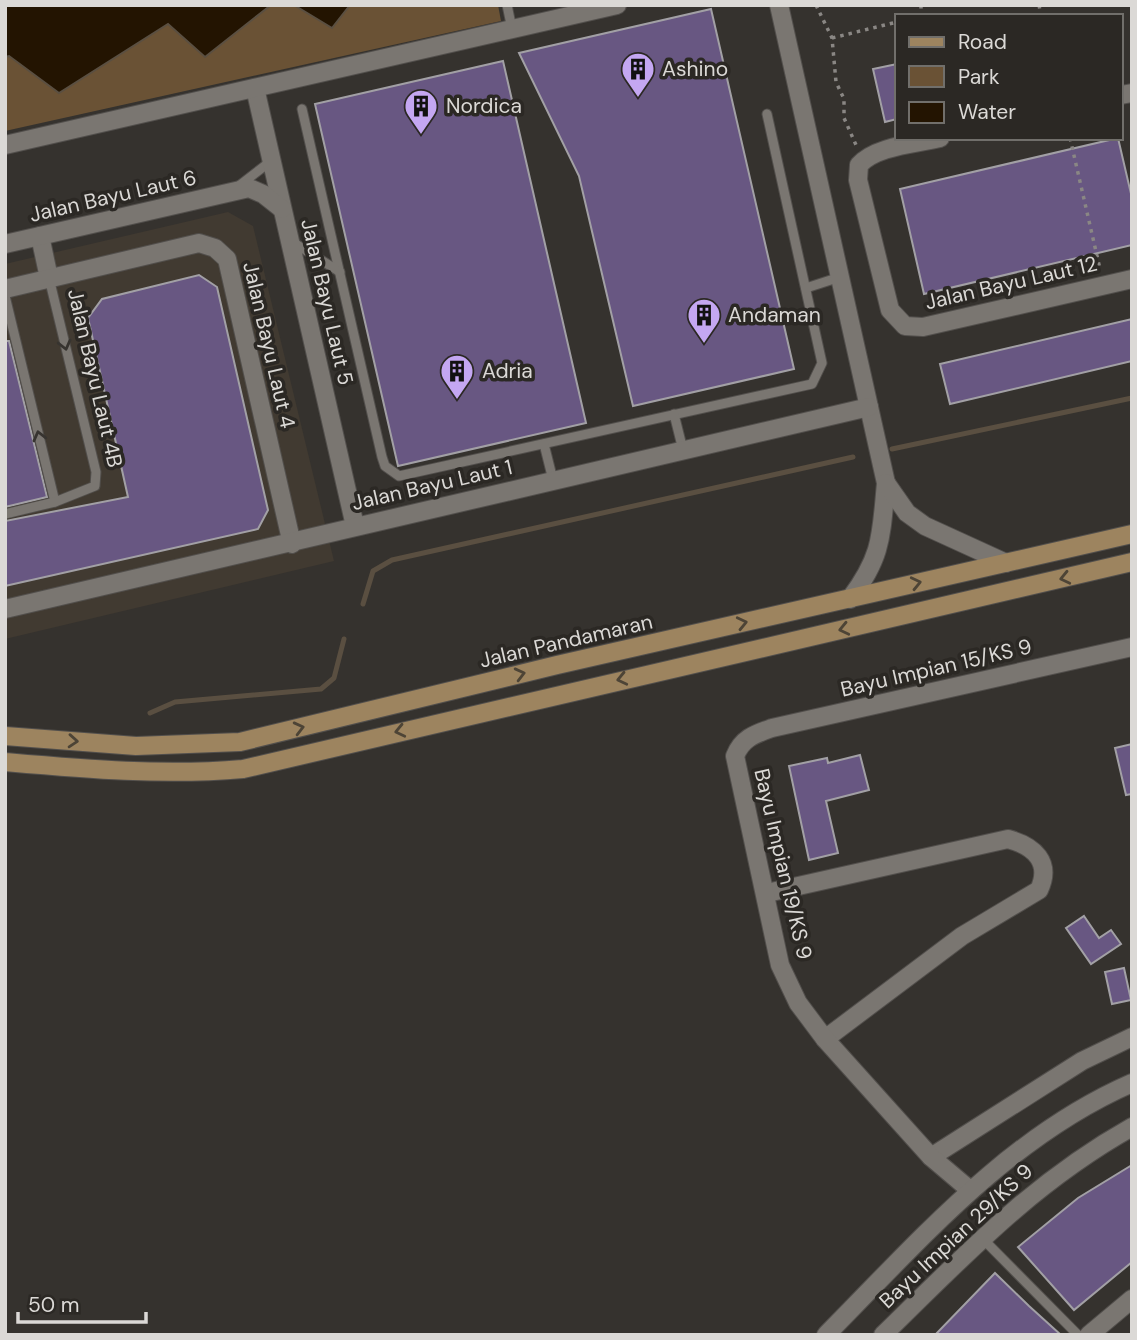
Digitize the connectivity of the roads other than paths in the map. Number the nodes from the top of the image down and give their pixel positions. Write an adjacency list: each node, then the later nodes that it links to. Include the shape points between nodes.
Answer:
1 (506, 5): 4 (lane)
2 (617, 5): 4 (street)
3 (779, 5): 17 (street)
4 (512, 29): 5 (street)
5 (255, 88): 9 (street); 10 (street, Jalan Bayu Laut 5)
6 (302, 109): 16 (lane)
7 (767, 114): 20 (lane)
8 (933, 140): 19 (street, Jalan Bayu Laut 12, via 866,158 859,166 890,310 905,326 923,327)
9 (5, 145)
10 (271, 160): 11 (lane, Jalan Bayu Laut 6); 12 (street, Jalan Bayu Laut 5)
11 (230, 192): 12 (street, Jalan Bayu Laut 6, via 249,188); 13 (street, Jalan Bayu Laut 6)
12 (282, 209): 14 (street, Jalan Bayu Laut 5)
13 (40, 236): 15 (street, Jalan Bayu Laut 6); 18 (street, Jalan Bayu Laut 4B)
14 (289, 240): 16 (lane); 31 (street, Jalan Bayu Laut 5)
15 (5, 244)
16 (340, 272): 25 (lane, via 385,466 399,476)
17 (840, 276): 20 (lane); 23 (street)
18 (49, 278): 21 (street, Jalan Bayu Laut 4); 29 (lane, Jalan Bayu Laut 4B, one-way to 29, via 96,472 89,491); 33 (street, Jalan Bayu Laut 4, via 199,243 215,248 227,259)
19 (1132, 279)
20 (806, 288): 24 (lane, via 822,363 812,384)
21 (5, 289)
22 (5, 296): 29 (lane, one-way to 22)
23 (869, 407): 26 (street, Jalan Bayu Laut 1); 28 (street)
24 (674, 414): 25 (lane); 26 (lane)
25 (544, 443): 27 (lane)
26 (683, 450): 27 (street, Jalan Bayu Laut 1)
27 (553, 480): 31 (street, Jalan Bayu Laut 1)
28 (886, 483): 35 (street, via 907,513 925,526); 36 (street, via 880,544 870,572)
29 (55, 502): 30 (lane)
30 (5, 514)
31 (355, 526): 33 (street, Jalan Bayu Laut 1)
32 (1132, 534): 35 (main road, Jalan Pandamaran)
33 (292, 544): 37 (street, Jalan Bayu Laut 1)
34 (1132, 562): 41 (main road, one-way to 41, via 243,769 190,774)
35 (1006, 563): 36 (main road, Jalan Pandamaran, one-way to 35)
36 (850, 599): 39 (main road, Jalan Pandamaran, one-way to 36, via 136,746 240,742)
37 (5, 610)
38 (1132, 647): 40 (street, Bayu Impian 15/KS 9)
39 (5, 736)
40 (750, 736): 42 (street, Bayu Impian 19/KS 9, via 735,756)
41 (5, 762)
42 (767, 893): 44 (street, Bayu Impian 19/KS 9, via 780,965 798,1003); 44 (street, via 1008,839 1027,844 1040,856 1045,877 1039,890 962,936)
43 (1132, 1037): 47 (street, via 1082,1061)
44 (825, 1040): 47 (street, Bayu Impian 19/KS 9)
45 (1132, 1083): 48 (street, via 1094,1099 1032,1139)
46 (1132, 1127): 49 (street, Bayu Impian 29/KS 9, via 1069,1165)
47 (931, 1157): 48 (street, Bayu Impian 19/KS 9)
48 (970, 1190): 51 (street)
49 (982, 1238): 52 (street, Bayu Impian 29/KS 9); 53 (lane)
50 (1132, 1299): 54 (street)
51 (826, 1335)
52 (883, 1335)
53 (1078, 1335)
54 (1089, 1335)

